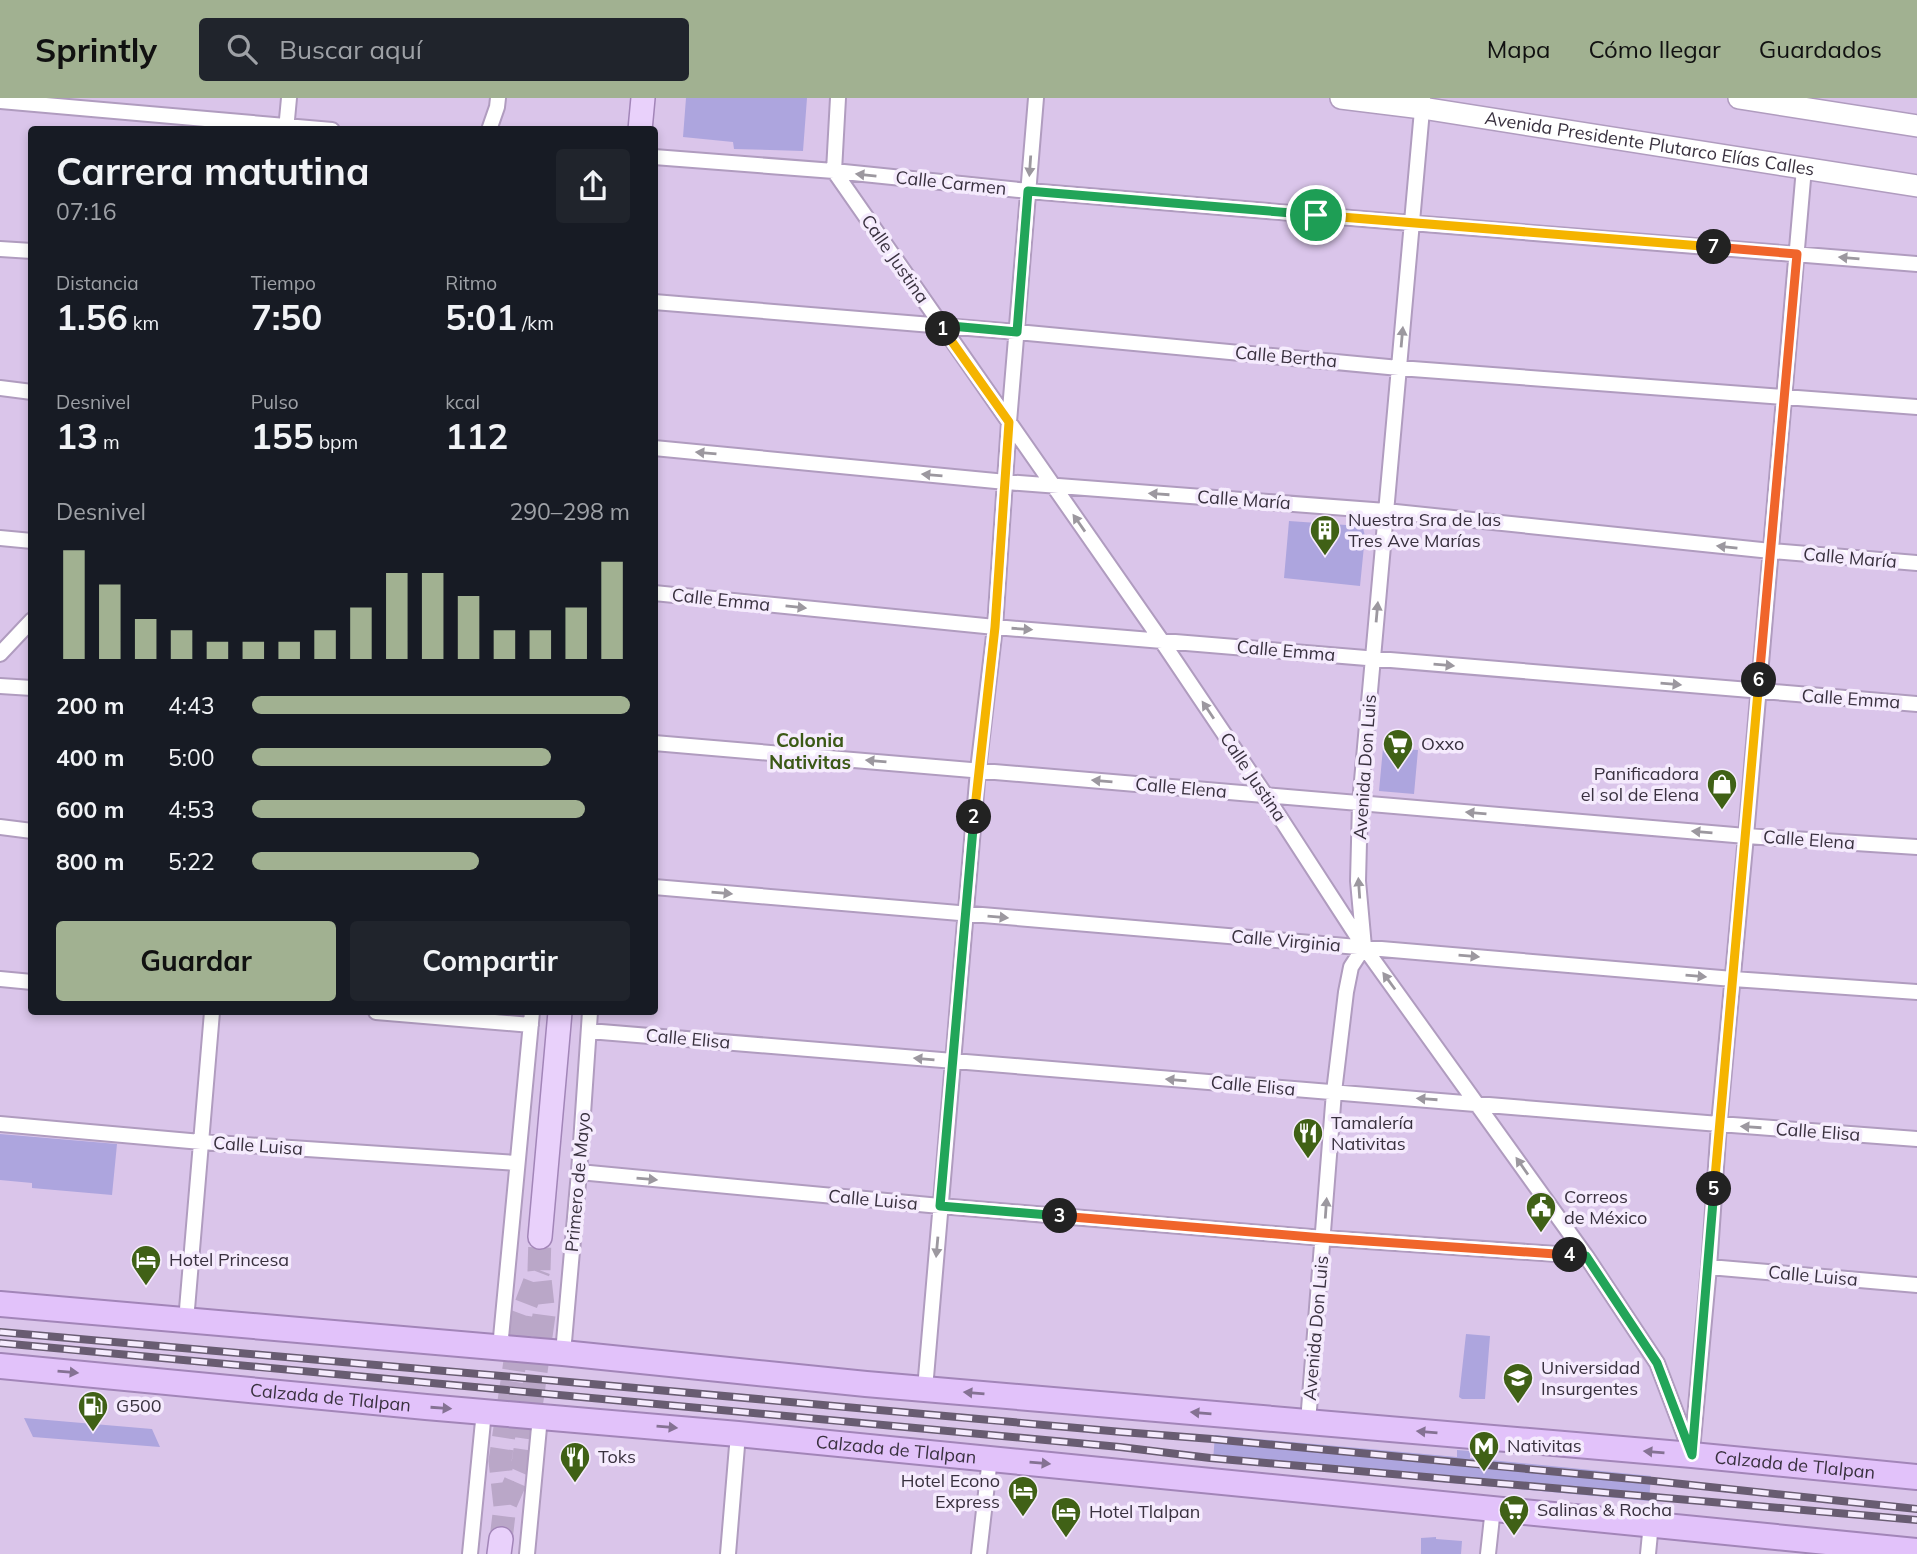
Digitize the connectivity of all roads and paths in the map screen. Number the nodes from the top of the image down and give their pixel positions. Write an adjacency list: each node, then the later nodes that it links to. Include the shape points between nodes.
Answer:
1 (289, 98): 11 (street)
2 (498, 98): 12 (street)
3 (643, 98): 13 (main road)
4 (838, 98): 17 (street)
5 (1036, 98): 19 (street, one-way to 19)
6 (1341, 98): 9 (main road, Avenida Presidente Plutarco Elías Calles)
7 (1739, 98): 14 (main road)
8 (0, 101): 10 (street)
9 (1422, 103): 16 (main road, Avenida Presidente Plutarco Elías Calles); 20 (street, Avenida Don Luis)
10 (275, 126)
11 (286, 126)
12 (490, 126)
13 (640, 126)
14 (1917, 126)
15 (658, 157): 17 (street, Calle Carmen)
16 (1804, 168): 18 (main road, Avenida Presidente Plutarco Elías Calles); 23 (street)
17 (834, 172): 19 (street, Calle Carmen, one-way to 17); 26 (street, Calle Justina)
18 (1917, 186)
19 (1028, 191): 20 (street, Calle Carmen); 27 (street)
20 (1411, 223): 23 (street, Calle Carmen); 28 (street, Avenida Don Luis, one-way to 20)
21 (0, 248): 22 (street)
22 (28, 251)
23 (1797, 254): 24 (street, Calle Carmen, one-way to 23); 31 (street)
24 (1917, 264)
25 (658, 302): 26 (street, Calle Bertha)
26 (940, 325): 27 (street, Calle Bertha); 33 (street, Calle Justina)
27 (1017, 332): 28 (street, Calle Bertha); 33 (street)
28 (1399, 368): 31 (street, Calle Bertha); 37 (street, Avenida Don Luis)
29 (0, 388): 30 (street)
30 (28, 392)
31 (1784, 396): 32 (street, Calle Bertha); 40 (street)
32 (1917, 407)
33 (1009, 422): 35 (street); 36 (street, Calle Justina)
34 (658, 448): 35 (street, Calle María, one-way to 34)
35 (1006, 482): 36 (street, Calle María); 44 (street)
36 (1052, 485): 37 (street, Calle María, one-way to 36); 45 (street, Calle Justina, one-way to 36)
37 (1386, 511): 40 (street, Calle María, one-way to 37); 47 (street, Avenida Don Luis, one-way to 37)
38 (0, 538): 39 (street)
39 (28, 541)
40 (1771, 551): 41 (street, Calle María); 50 (street)
41 (1917, 563)
42 (658, 593): 44 (street, Calle Emma, one-way to 44)
43 (28, 624): 46 (street)
44 (995, 627): 45 (street, Calle Emma, one-way to 45); 53 (street)
45 (1161, 640): 47 (street, Calle Emma); 54 (street, Calle Justina, one-way to 45)
46 (0, 654)
47 (1373, 659): 50 (street, Calle Emma, one-way to 50); 55 (street, Avenida Don Luis)
48 (0, 685): 49 (street)
49 (28, 688)
50 (1758, 692): 51 (street, Calle Emma); 58 (street)
51 (1917, 704)
52 (658, 743): 53 (street, Calle Elena, one-way to 52)
53 (978, 770): 54 (street, Calle Elena, one-way to 53); 61 (street)
54 (1266, 796): 55 (street, Calle Elena); 62 (street, Calle Justina)
55 (1360, 803): 58 (street, Calle Elena, one-way to 55); 62 (street, Avenida Don Luis, one-way to 55, via 1358,881)
56 (0, 827): 57 (street)
57 (28, 830)
58 (1746, 836): 59 (street, Calle Elena); 64 (street)
59 (1917, 847)
60 (658, 887): 61 (street, Calle Virginia, one-way to 61)
61 (965, 915): 62 (street, Calle Virginia, one-way to 62); 73 (street)
62 (1364, 947): 64 (street, Calle Virginia, one-way to 64); 74 (street, Avenida Don Luis, via 1351,967); 75 (street, Calle Justina, one-way to 62)
63 (0, 979): 65 (street)
64 (1733, 979): 66 (street, Calle Virginia); 77 (street)
65 (28, 982)
66 (1917, 992)
67 (212, 1015): 79 (street)
68 (454, 1015): 71 (street)
69 (560, 1015): 83 (main road)
70 (590, 1015): 72 (street, Primero de Mayo)
71 (532, 1018): 80 (street)
72 (589, 1031): 73 (street, Calle Elisa, one-way to 72); 81 (street, Primero de Mayo)
73 (953, 1061): 74 (street, Calle Elisa, one-way to 73); 82 (street)
74 (1334, 1093): 75 (street, Calle Elisa, one-way to 74); 84 (street, Avenida Don Luis, one-way to 74)
75 (1477, 1103): 77 (street, Calle Elisa); 85 (street, Calle Justina, one-way to 75)
76 (0, 1124): 79 (street, Calle Luisa)
77 (1719, 1124): 78 (street, Calle Elisa, one-way to 77); 86 (street)
78 (1917, 1139)
79 (201, 1142): 80 (street, Calle Luisa); 89 (street)
80 (517, 1163): 90 (street)
81 (579, 1172): 82 (street, Calle Luisa, one-way to 82); 91 (street, Primero de Mayo)
82 (940, 1206): 84 (street, Calle Luisa); 93 (street, one-way to 93)
83 (541, 1237)
84 (1323, 1238): 85 (street, Calle Luisa); 96 (street, Avenida Don Luis)
85 (1586, 1256): 98 (street, Calle Justina, via 1657,1363)
86 (1709, 1267): 87 (street, Calle Luisa); 98 (street)
87 (1917, 1285)
88 (0, 1304): 89 (highway, Calzada de Tlalpan)
89 (186, 1321): 90 (highway, Calzada de Tlalpan)
90 (500, 1348): 91 (highway, Calzada de Tlalpan)
91 (563, 1353): 93 (highway, Calzada de Tlalpan)
92 (0, 1366): 94 (highway, Calzada de Tlalpan, one-way to 94)
93 (925, 1389): 96 (highway, Calzada de Tlalpan, one-way to 93)
94 (484, 1411): 95 (highway, Calzada de Tlalpan); 105 (street)
95 (540, 1417): 97 (highway, Calzada de Tlalpan, one-way to 97); 106 (street)
96 (1308, 1422): 98 (highway, Calzada de Tlalpan, one-way to 96)
97 (738, 1434): 99 (highway, Calzada de Tlalpan); 107 (street)
98 (1692, 1455): 100 (highway, Calzada de Tlalpan)
99 (990, 1458): 101 (highway, Calzada de Tlalpan, one-way to 101); 108 (street)
100 (1917, 1477)
101 (1493, 1508): 102 (highway, Calzada de Tlalpan); 109 (street)
102 (1651, 1523): 103 (highway, Calzada de Tlalpan); 110 (street)
103 (1822, 1548): 104 (highway, Calzada de Tlalpan)
104 (1917, 1551)
105 (470, 1554)
106 (527, 1554)
107 (727, 1554)
108 (979, 1554)
109 (1488, 1554)
110 (1648, 1554)

